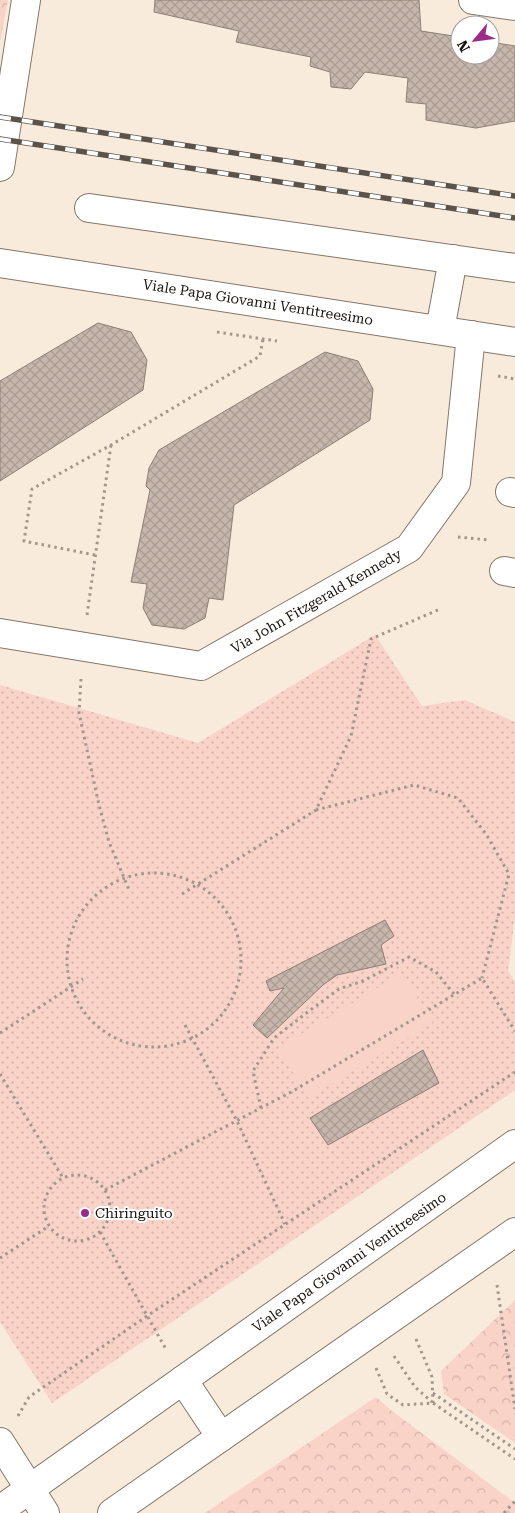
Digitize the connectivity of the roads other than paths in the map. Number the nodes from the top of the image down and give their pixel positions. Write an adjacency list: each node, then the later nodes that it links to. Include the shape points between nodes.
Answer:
1 (26, 0): 4 (street)
2 (473, 0): 3 (street)
3 (515, 6)
4 (0, 168)
5 (89, 208): 6 (street)
6 (453, 258): 8 (street); 9 (street)
7 (0, 263): 9 (street, Viale Papa Giovanni Ventitreesimo)
8 (515, 268)
9 (440, 330): 10 (street, Viale Papa Giovanni Ventitreesimo)
10 (470, 335): 11 (street, Viale Papa Giovanni Ventitreesimo); 12 (street, Via John Fitzgerald Kennedy, via 456,482 409,548 201,666)
11 (515, 342)
12 (0, 633)
13 (515, 1144): 15 (street, Viale Papa Giovanni Ventitreesimo)
14 (515, 1232): 17 (street)
15 (183, 1380): 17 (street); 18 (street, Viale Papa Giovanni Ventitreesimo)
16 (8, 1432): 18 (street)
17 (222, 1437): 21 (street)
18 (30, 1489): 19 (street, Viale Papa Giovanni Ventitreesimo); 20 (street)
19 (0, 1510)
20 (45, 1513)
21 (112, 1513)

